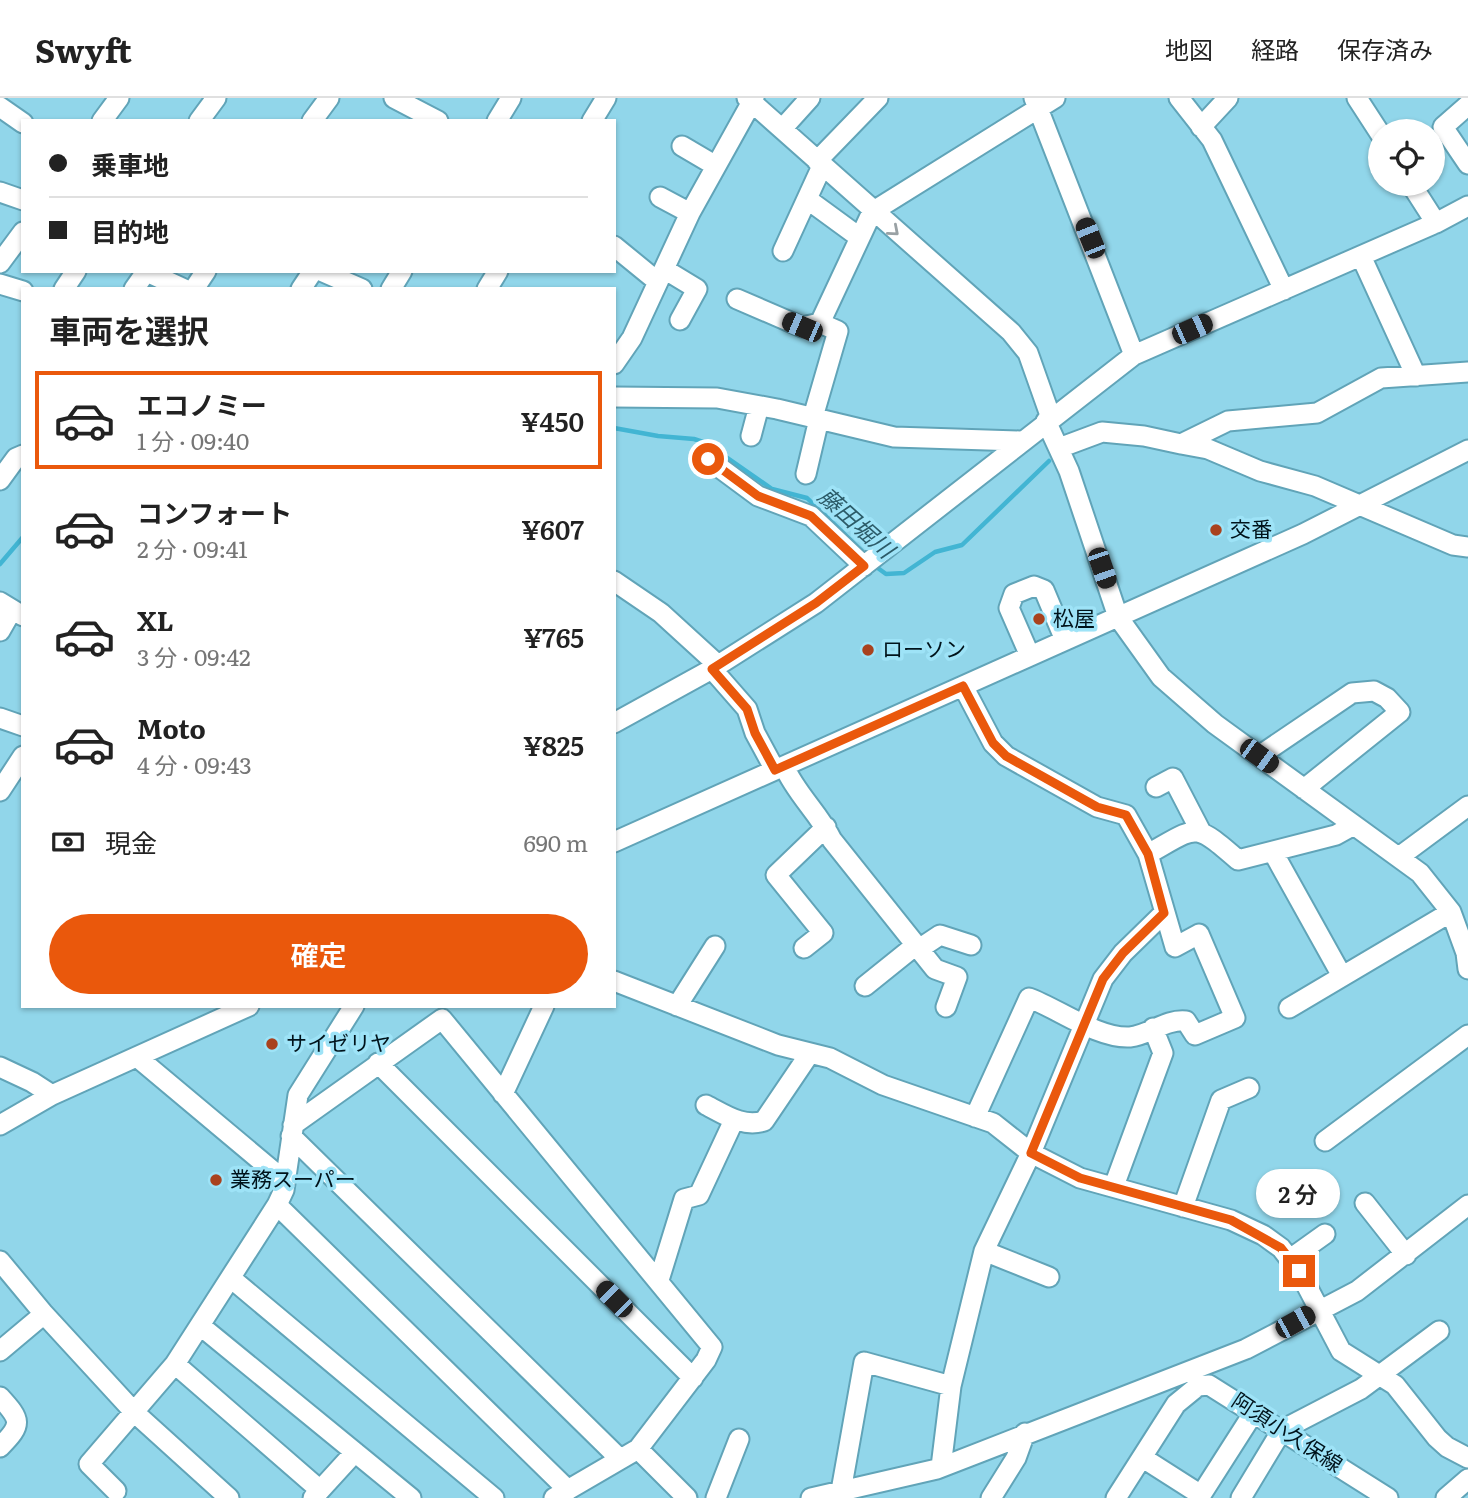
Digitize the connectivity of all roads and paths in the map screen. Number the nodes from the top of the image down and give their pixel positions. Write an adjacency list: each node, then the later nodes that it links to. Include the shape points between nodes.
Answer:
1 (6, 98): 16 (street)
2 (119, 98): 18 (street)
3 (216, 98): 19 (street)
4 (329, 98): 20 (street)
5 (394, 98): 17 (street)
6 (510, 98): 22 (street)
7 (606, 98): 23 (street)
8 (810, 98): 27 (street)
9 (878, 98): 29 (street)
10 (1179, 98): 26 (street)
11 (1228, 98): 26 (street)
12 (1357, 98): 24 (street)
13 (751, 100): 27 (street); 31 (street)
14 (1042, 101): 38 (street); 59 (street)
15 (1468, 105): 30 (street, via 1443,127)
16 (0, 106): 25 (street)
17 (415, 109): 21 (street)
18 (103, 119)
19 (200, 119)
20 (313, 119)
21 (434, 119)
22 (498, 119)
23 (593, 119)
24 (1371, 119)
25 (21, 121)
26 (1201, 127): 54 (street, via 1212,140)
27 (782, 129): 29 (street)
28 (682, 146): 31 (street)
29 (819, 163): 36 (street); 38 (street)
30 (1468, 164)
31 (716, 166): 39 (street)
32 (0, 192): 35 (street)
33 (1419, 196): 40 (street)
34 (660, 197): 39 (street)
35 (21, 199)
36 (807, 199): 42 (street); 44 (street)
37 (1468, 206): 40 (street)
38 (872, 212): 42 (street); 66 (street, one-way to 66, via 1011,332 1028,353)
39 (690, 213): 49 (street)
40 (1436, 223): 45 (street)
41 (21, 235): 46 (street)
42 (859, 237): 57 (street)
43 (616, 247): 49 (street)
44 (783, 251)
45 (1361, 256): 54 (street); 62 (street)
46 (0, 263)
47 (147, 273): 51 (street)
48 (326, 273): 52 (street)
49 (661, 275): 56 (street, via 697,289); 58 (street)
50 (0, 284): 53 (street)
51 (179, 287)
52 (357, 287)
53 (21, 290)
54 (1284, 290): 59 (street)
55 (737, 299): 57 (street, via 802,327)
56 (680, 320)
57 (820, 323): 65 (street, via 838,331)
58 (623, 334): 60 (street)
59 (1134, 355): 66 (street)
60 (616, 357)
61 (1468, 372): 62 (street)
62 (1416, 376): 69 (street, via 1381,378 1317,412 1227,421)
63 (616, 397): 64 (street, via 717,398)
64 (759, 406): 65 (street); 67 (street)
65 (816, 418): 68 (street, via 894,437); 74 (street)
66 (1049, 419): 68 (street); 70 (street)
67 (751, 436)
68 (1020, 441): 78 (street)
69 (1181, 444): 70 (street, via 1102,432); 76 (street, via 1208,449)
70 (1059, 448): 81 (street)
71 (1468, 450): 76 (street)
72 (13, 456): 75 (street)
73 (708, 459): 78 (street, via 758,496 811,516)
74 (806, 474)
75 (0, 480)
76 (1363, 506): 77 (street, via 1453,545); 81 (street)
77 (1468, 547)
78 (868, 563): 85 (street, via 816,603)
79 (616, 582): 85 (street, via 661,613)
80 (12, 609): 82 (street)
81 (1118, 617): 83 (street); 90 (street, via 1161,677)
82 (0, 631)
83 (1065, 640): 84 (street); 84 (street, via 1044,590 1034,586 1014,594 1009,608)
84 (1030, 656): 86 (street)
85 (715, 667): 88 (street); 92 (street, via 747,709 755,733)
86 (963, 686): 92 (street); 102 (street, via 993,743 1006,756 1097,807 1126,815)
87 (0, 718): 89 (street)
88 (616, 722)
89 (21, 725)
90 (1259, 756): 94 (street); 94 (street, via 1352,693 1374,691 1387,698 1399,712)
91 (21, 759): 95 (street)
92 (779, 768): 98 (street); 100 (street)
93 (1156, 787): 99 (street, via 1173,778)
94 (1304, 789): 97 (street)
95 (0, 791)
96 (1468, 806): 103 (street)
97 (1353, 825): 101 (street, via 1336,835); 103 (street)
98 (826, 827): 108 (street); 109 (street, via 776,875 823,933)
99 (1200, 830): 101 (street, via 1238,860); 102 (street, via 1191,830)
100 (616, 841)
101 (1273, 852): 111 (street)
102 (1148, 854): 105 (street)
103 (1399, 857): 104 (street, via 1435,889)
104 (1451, 912): 110 (street); 111 (street)
105 (1164, 913): 120 (street, via 1103,979); 121 (street, via 1175,947 1199,934 1235,1018 1195,1035 1186,1021)
106 (715, 946): 114 (street)
107 (971, 946): 108 (street, via 940,935)
108 (918, 947): 113 (street); 115 (street, via 935,969 957,977)
109 (804, 948)
110 (1468, 969)
111 (1342, 976): 119 (street)
112 (616, 982): 114 (street)
113 (864, 986)
114 (677, 1006): 123 (street)
115 (946, 1007)
116 (245, 1008): 124 (street)
117 (353, 1008): 134 (street, via 300,1088)
118 (543, 1008): 128 (street)
119 (1289, 1008)
120 (1082, 1024): 121 (street, via 1130,1037); 131 (street, via 1022,995); 136 (street)
121 (1153, 1028): 138 (street, via 1163,1053)
122 (1468, 1035): 135 (street)
123 (810, 1053): 131 (street); 132 (street, via 764,1121 754,1125)
124 (137, 1057): 129 (street); 137 (street)
125 (378, 1063): 128 (street, via 442,1019); 134 (street); 158 (street)
126 (0, 1067): 129 (street)
127 (1249, 1088): 142 (street, via 1222,1100)
128 (503, 1094): 150 (street)
129 (52, 1095): 133 (street)
130 (706, 1105): 132 (street)
131 (975, 1117): 136 (street, via 993,1123)
132 (734, 1120): 150 (street, via 699,1195 684,1199)
133 (0, 1125)
134 (292, 1130): 137 (street); 171 (street)
135 (1325, 1141)
136 (1031, 1153): 138 (street, via 1080,1178); 144 (street)
137 (285, 1181): 140 (street)
138 (1114, 1186): 142 (street)
139 (1365, 1203): 145 (street)
140 (277, 1205): 149 (street); 177 (street)
141 (1468, 1205): 145 (street)
142 (1183, 1207): 146 (street, via 1231,1220 1263,1235)
143 (1325, 1234): 146 (street)
144 (984, 1251): 148 (street); 159 (street)
145 (1406, 1255): 151 (street, via 1357,1291)
146 (1290, 1259): 151 (street)
147 (0, 1261): 152 (street)
148 (1049, 1278)
149 (232, 1279): 153 (street); 180 (street)
150 (659, 1280): 158 (street, via 712,1347)
151 (1319, 1309): 157 (street, via 1341,1351); 164 (street, via 1202,1368)
152 (44, 1314): 155 (street); 162 (street)
153 (202, 1326): 156 (street); 168 (street)
154 (1439, 1331): 157 (street)
155 (0, 1351)
156 (175, 1364): 162 (street); 176 (street)
157 (1380, 1376): 163 (street); 170 (street, via 1408,1399 1447,1447)
158 (693, 1377): 167 (street)
159 (951, 1386): 172 (street); 175 (street, via 863,1362)
160 (0, 1397): 166 (street, via 18,1422)
161 (1254, 1412): 163 (street, 阿須小久保線); 169 (street, 阿須小久保線, via 1220,1390 1198,1386 1185,1394); 169 (street, via 1201,1495)
162 (135, 1413): 174 (street, via 89,1464); 178 (street)
163 (1282, 1430): 186 (street); 187 (street, 阿須小久保線)
164 (1025, 1433): 172 (street); 184 (street, via 1016,1458)
165 (740, 1439): 182 (street)
166 (0, 1447)
167 (638, 1449): 171 (street); 181 (street)
168 (355, 1452): 176 (street); 179 (street)
169 (1143, 1458): 185 (street)
170 (1468, 1458)
171 (620, 1459): 177 (street)
172 (941, 1467): 175 (street)
173 (1468, 1479): 188 (street)
174 (116, 1491)
175 (841, 1491): 183 (street)
176 (317, 1494)
177 (561, 1494)
178 (229, 1498)
179 (411, 1498)
180 (494, 1498)
181 (687, 1498)
182 (716, 1498)
183 (811, 1498)
184 (991, 1498)
185 (1116, 1498)
186 (1241, 1498)
187 (1388, 1498)
188 (1446, 1498)

